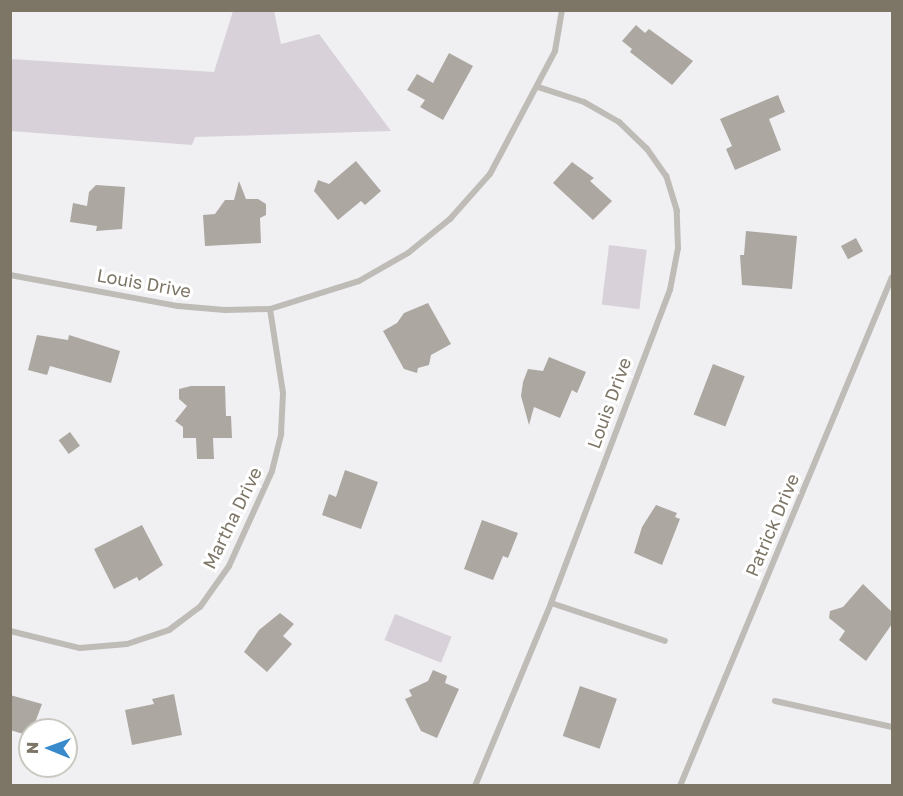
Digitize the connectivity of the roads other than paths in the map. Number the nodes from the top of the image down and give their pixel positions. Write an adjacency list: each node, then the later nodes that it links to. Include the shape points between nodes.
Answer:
1 (562, 10): 2 (street, Louis Drive, via 555,51)
2 (538, 87): 5 (street, Louis Drive, via 490,174 450,219 408,253 359,281); 6 (street, Louis Drive, via 584,102 619,122 646,149 666,176 677,211 678,248 670,290)
3 (10, 275): 5 (street, Louis Drive, via 178,306)
4 (892, 277): 12 (street, Patrick Drive)
5 (270, 309): 7 (street, Martha Drive, via 283,393 281,434 272,471 229,566 200,608 169,630 127,644 80,648)
6 (551, 603): 8 (street); 11 (street, Louis Drive)
7 (10, 631)
8 (665, 641)
9 (775, 701): 10 (street)
10 (892, 727)
11 (475, 786)
12 (680, 786)

